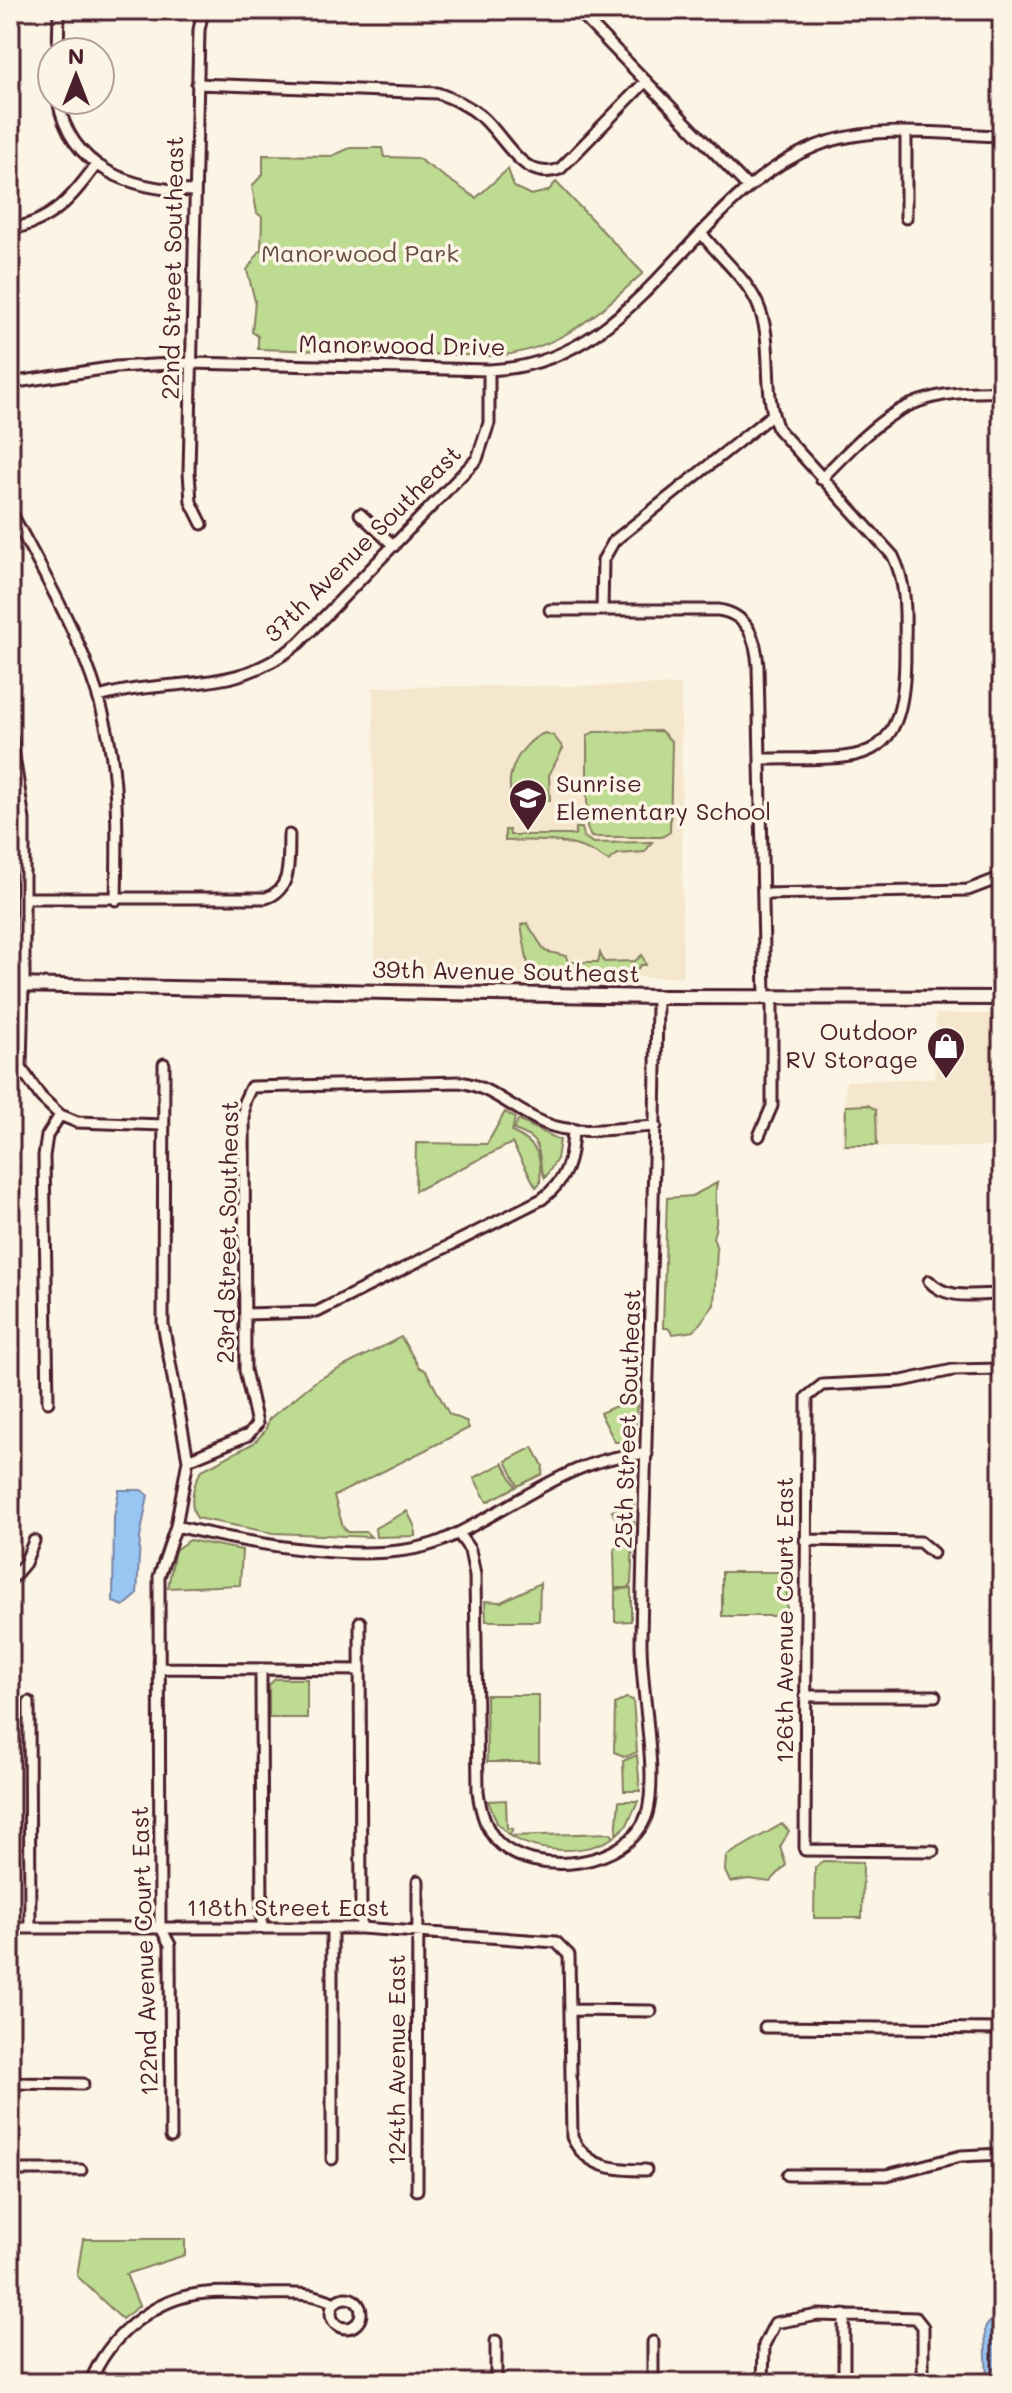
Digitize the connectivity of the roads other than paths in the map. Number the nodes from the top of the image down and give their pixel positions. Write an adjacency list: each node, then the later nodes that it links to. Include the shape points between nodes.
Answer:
1 (59, 10): 4 (street)
2 (203, 10): 6 (street, 22nd Street Southeast)
3 (577, 10): 5 (street)
4 (58, 36)
5 (646, 81): 6 (street, via 560,169 543,174 528,168 470,108 437,93); 11 (street)
6 (197, 84): 12 (street, 22nd Street Southeast)
7 (63, 116): 10 (street, via 69,135)
8 (906, 133): 9 (street, Manorwood Drive); 11 (street, Manorwood Drive, via 828,142 796,155); 13 (street)
9 (1002, 136)
10 (96, 165): 12 (street, via 147,188); 14 (street, via 56,212)
11 (748, 187): 15 (street, Manorwood Drive)
12 (194, 191): 16 (street, 22nd Street Southeast)
13 (906, 218)
14 (10, 229)
15 (703, 235): 17 (street, Manorwood Drive, via 605,329 574,349 535,365); 20 (street, via 760,307)
16 (190, 363): 17 (street, Manorwood Drive); 18 (street, Manorwood Drive, via 116,367); 24 (street, 22nd Street Southeast, via 189,484)
17 (489, 370): 25 (street, 37th Avenue Southeast, via 483,450)
18 (10, 383)
19 (1002, 392): 21 (street, via 947,392 912,401 883,419)
20 (773, 414): 21 (street, via 785,438); 27 (street, via 614,541 603,560)
21 (821, 479): 30 (street, via 885,546 902,577 905,691 899,720 887,738 850,756)
22 (10, 510): 28 (street, via 73,630)
23 (360, 514): 25 (street)
24 (202, 524)
25 (394, 546): 28 (street, 37th Avenue Southeast, via 299,643 267,666 216,683 144,685)
26 (550, 610): 27 (street)
27 (602, 610): 30 (street, via 718,610 740,619 756,648)
28 (99, 697): 35 (street, via 116,787)
29 (10, 737): 34 (street, via 22,809)
30 (762, 759): 33 (street)
31 (289, 835): 35 (street, via 286,882 273,896)
32 (1002, 877): 33 (street, via 968,890)
33 (764, 894): 38 (street)
34 (23, 898): 35 (street); 36 (street)
35 (116, 900)
36 (16, 985): 37 (main road, 39th Avenue Southeast); 41 (street)
37 (657, 997): 38 (main road, 39th Avenue Southeast); 44 (street, 25th Street Southeast)
38 (768, 997): 39 (main road, 39th Avenue Southeast); 46 (street, via 772,1106)
39 (1002, 998)
40 (164, 1064): 43 (street)
41 (15, 1069): 42 (street)
42 (60, 1115): 43 (street, via 89,1124); 51 (street, via 47,1136 44,1156)
43 (163, 1125): 53 (street, via 163,1333)
44 (656, 1126): 45 (street); 52 (street, 25th Street Southeast)
45 (573, 1129): 49 (street, via 569,1167 542,1199 317,1312); 49 (street, 23rd Street Southeast, via 544,1123 481,1087 460,1082 251,1087 244,1102)
46 (759, 1136)
47 (929, 1281): 48 (street, via 952,1295)
48 (1002, 1294)
49 (245, 1314): 53 (street, 23rd Street Southeast, via 246,1382 257,1424 248,1435)
50 (1002, 1369): 56 (street, 126th Avenue Court East, via 822,1385 811,1391 806,1406)
51 (48, 1402)
52 (647, 1454): 55 (street, via 603,1458); 55 (street, 25th Street Southeast, via 640,1670 651,1786 647,1814 635,1839 614,1853 589,1861 525,1858 497,1840 482,1814 475,1575 470,1550)
53 (188, 1460): 54 (street)
54 (176, 1526): 55 (street, via 262,1544 383,1551 422,1547); 61 (street, 122nd Avenue Court East, via 160,1567)
55 (458, 1533)
56 (805, 1540): 58 (street, via 920,1542); 64 (street, 126th Avenue Court East)
57 (34, 1541): 59 (street)
58 (933, 1553)
59 (10, 1581)
60 (360, 1622): 63 (street)
61 (160, 1668): 62 (street); 69 (street, 122nd Avenue Court East)
62 (261, 1670): 63 (street); 72 (street)
63 (360, 1670): 74 (street)
64 (805, 1696): 65 (street); 67 (street, 126th Avenue Court East, via 805,1850)
65 (935, 1696)
66 (29, 1702): 71 (street)
67 (933, 1851)
68 (418, 1881): 75 (street, 124th Avenue East)
69 (160, 1926): 71 (street, 118th Street East); 72 (street, 118th Street East); 82 (street, 122nd Avenue Court East, via 170,1945)
70 (10, 1928): 71 (street, 118th Street East)
71 (30, 1928)
72 (262, 1928): 73 (street, 118th Street East)
73 (332, 1928): 74 (street, 118th Street East); 84 (street)
74 (361, 1928): 75 (street, 118th Street East)
75 (417, 1930): 76 (street, 118th Street East, via 551,1941 563,1947 569,1955); 89 (street, 124th Avenue East)
76 (572, 2010): 77 (street); 87 (street, via 572,2137 584,2156 601,2166)
77 (651, 2011)
78 (765, 2027): 79 (street)
79 (1002, 2029)
80 (10, 2083): 81 (street)
81 (83, 2084)
82 (171, 2137)
83 (1002, 2154): 88 (street, via 961,2156 887,2175)
84 (332, 2159)
85 (10, 2170): 86 (street)
86 (81, 2170)
87 (646, 2170)
88 (788, 2175)
89 (417, 2190)
90 (334, 2303): 94 (street, via 305,2295 184,2297 154,2309 127,2329)
91 (844, 2315): 97 (street, via 775,2323 764,2345); 98 (street); 99 (street, via 916,2318 923,2327)
92 (496, 2341): 95 (street)
93 (653, 2342): 96 (street)
94 (90, 2383)
95 (496, 2383)
96 (653, 2383)
97 (763, 2383)
98 (844, 2383)
99 (923, 2383)

